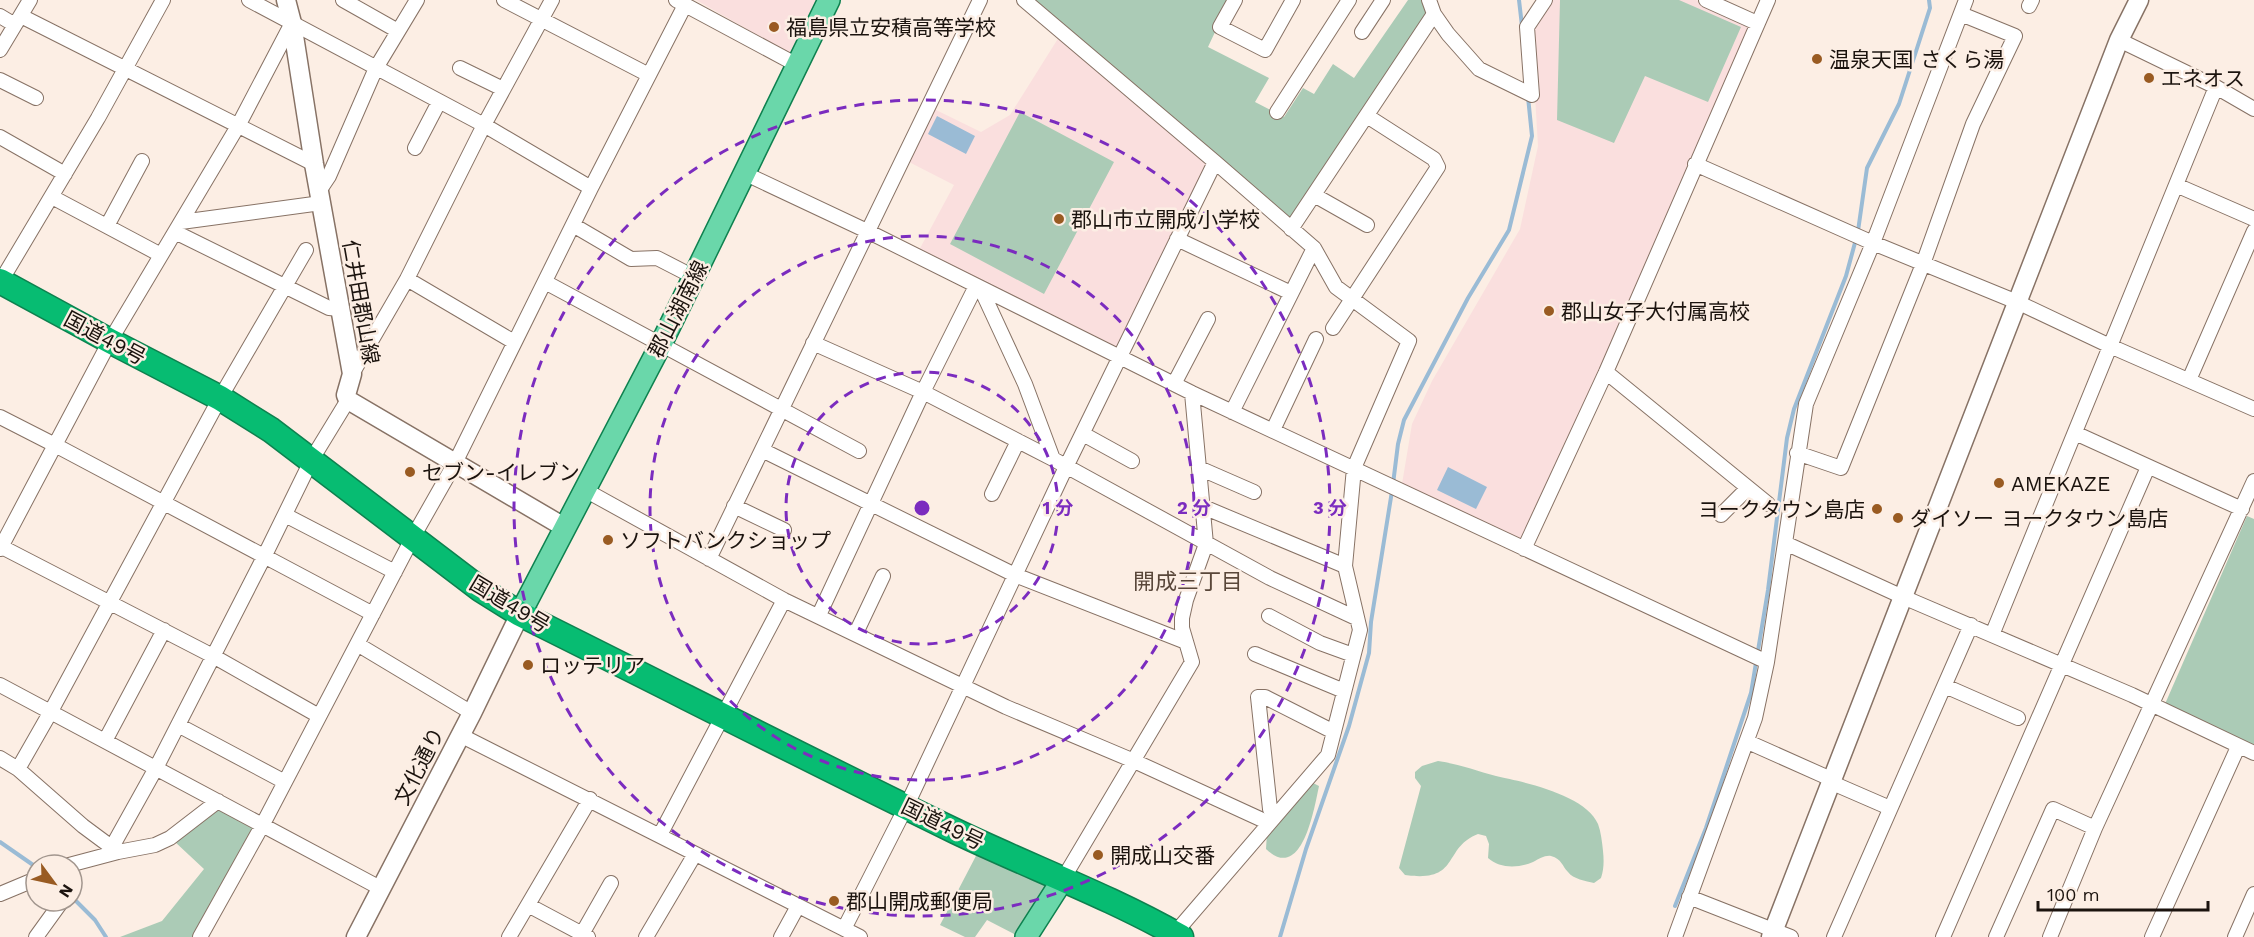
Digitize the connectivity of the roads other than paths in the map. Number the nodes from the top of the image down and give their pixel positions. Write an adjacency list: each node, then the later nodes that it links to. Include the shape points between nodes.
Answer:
1 (30, 0): 27 (street)
2 (163, 0): 35 (street)
3 (249, 0): 28 (street)
4 (286, 0): 28 (street, 仁井田郡山線)
5 (343, 0): 30 (street)
6 (417, 0): 30 (street)
7 (504, 0): 26 (street)
8 (552, 0): 26 (street)
9 (829, 0): 34 (main road, 郡山湖南線)
10 (980, 0): 70 (street)
11 (1024, 0): 52 (street)
12 (1235, 0): 13 (street, via 1220,27 1264,50)
13 (1293, 0)
14 (1349, 0): 45 (street)
15 (1383, 0): 31 (street)
16 (1428, 0): 23 (street)
17 (1545, 0): 23 (street, via 1527,27 1532,96 1479,69)
18 (1706, 0): 29 (street)
19 (1768, 0): 29 (street)
20 (1966, 0): 24 (street)
21 (2139, 0): 32 (street)
22 (681, 3): 34 (street); 38 (street)
23 (1434, 14): 46 (street)
24 (1961, 14): 73 (street); 77 (street, via 2015,36 1973,124)
25 (0, 16): 27 (street)
26 (540, 20): 38 (street); 41 (street)
27 (18, 21): 33 (street); 35 (street)
28 (292, 23): 36 (street); 48 (street); 53 (street, 仁井田郡山線)
29 (1757, 23): 54 (street)
30 (398, 31): 36 (street)
31 (1362, 32)
32 (2120, 40): 40 (street); 86 (street)
33 (0, 50)
34 (799, 66): 56 (main road, 郡山湖南線)
35 (125, 67): 48 (street); 55 (street)
36 (376, 68): 43 (street); 61 (street)
37 (460, 68): 41 (street)
38 (649, 75): 58 (street)
39 (0, 80): 42 (street)
40 (2216, 87): 44 (street); 57 (street)
41 (503, 89): 47 (street)
42 (36, 98)
43 (439, 102): 47 (street); 50 (street)
44 (2254, 109)
45 (1277, 112)
46 (1367, 116): 59 (street); 85 (street, via 1434,159 1438,167)
47 (484, 125): 58 (street); 79 (street)
48 (238, 126): 53 (street); 68 (street)
49 (0, 137): 55 (street)
50 (415, 148)
51 (142, 161): 66 (street)
52 (1215, 162): 69 (street); 72 (street)
53 (314, 164): 61 (street, 仁井田郡山線)
54 (1695, 164): 73 (street); 97 (street)
55 (65, 174): 60 (street)
56 (746, 174): 70 (street); 78 (main road, 郡山湖南線)
57 (2176, 185): 63 (street); 95 (street)
58 (591, 188): 64 (street)
59 (1314, 195): 62 (street); 69 (street)
60 (52, 197): 66 (street); 80 (street)
61 (320, 197): 68 (street); 87 (street, 仁井田郡山線)
62 (1340, 210): 65 (street); 67 (street)
63 (2254, 219)
64 (573, 225): 78 (street, via 631,259 657,258); 81 (street)
65 (1367, 225)
66 (107, 226): 76 (street)
67 (1341, 226)
68 (178, 227): 76 (street); 82 (street)
69 (1291, 229): 74 (street)
70 (867, 231): 83 (street); 94 (street)
71 (2254, 231): 99 (street)
72 (1178, 239): 84 (street); 96 (street)
73 (1873, 243): 77 (street); 116 (street, via 1806,404)
74 (1314, 248): 84 (street); 85 (street, via 1336,287)
75 (306, 250): 82 (street)
76 (161, 255): 91 (street)
77 (1923, 264): 86 (street); 116 (street, via 1841,468)
78 (694, 277): 93 (main road, 郡山湖南線)
79 (407, 279): 92 (street); 98 (street)
80 (0, 281): 91 (highway, 国道49号)
81 (544, 282): 92 (street); 93 (street)
82 (286, 285): 87 (street, via 329,308); 103 (street)
83 (979, 287): 96 (street); 101 (street); 118 (street, via 1025,384)
84 (1291, 293): 107 (street)
85 (1353, 300): 89 (street); 124 (street, via 1410,341)
86 (2017, 302): 95 (street); 151 (street)
87 (340, 309): 98 (street, 仁井田郡山線)
88 (1208, 319): 100 (street)
89 (1333, 328)
90 (1316, 339): 109 (street)
91 (110, 341): 103 (highway, 国道49号); 113 (street)
92 (514, 342): 120 (street)
93 (661, 344): 105 (street); 127 (main road, 郡山湖南線)
94 (813, 344): 101 (street); 105 (street)
95 (2110, 346): 99 (street); 110 (street)
96 (1120, 358): 100 (street); 111 (street)
97 (1606, 372): 126 (street); 144 (street)
98 (352, 374): 104 (street, 仁井田郡山線)
99 (2189, 380): 106 (street)
100 (1174, 384): 102 (street)
101 (923, 392): 112 (street); 131 (street)
102 (1192, 393): 107 (street); 123 (street)
103 (220, 398): 117 (highway, 国道49号); 130 (street)
104 (348, 400): 117 (street); 120 (street)
105 (781, 408): 114 (street); 115 (street)
106 (2254, 409)
107 (1232, 412): 109 (street)
108 (0, 417): 113 (street)
109 (1273, 430): 124 (street)
110 (2075, 433): 122 (street); 162 (street)
111 (1083, 434): 119 (street); 121 (street)
112 (1018, 441): 118 (street); 129 (street)
113 (55, 445): 130 (street); 143 (street)
114 (762, 450): 131 (street); 133 (street)
115 (859, 451)
116 (1797, 453): 141 (street)
117 (312, 459): 136 (street); 140 (highway, 国道49号)
118 (1053, 459): 121 (street)
119 (1132, 461)
120 (455, 463): 138 (street); 140 (street)
121 (1066, 467): 142 (street); 149 (street)
122 (2148, 467): 135 (street); 169 (street)
123 (1199, 468): 128 (street); 134 (street)
124 (1354, 468): 144 (street); 147 (street)
125 (2254, 481): 135 (street)
126 (1748, 488): 132 (street); 137 (street)
127 (585, 490): 138 (main road, 郡山湖南線); 146 (street)
128 (1254, 492)
129 (992, 494)
130 (164, 501): 145 (street); 153 (street)
131 (872, 503): 149 (street); 156 (street)
132 (1768, 504)
133 (734, 506): 139 (street); 146 (street)
134 (1201, 506): 142 (street); 147 (street)
135 (2242, 509): 174 (street)
136 (285, 515): 145 (street); 148 (street)
137 (1721, 515)
138 (564, 527): 155 (main road, 郡山湖南線)
139 (784, 530)
140 (413, 537): 148 (street); 155 (highway, 国道49号, via 480,589)
141 (1785, 543): 151 (street); 168 (street)
142 (1206, 544): 158 (street); 163 (street, via 1185,600 1182,628)
143 (0, 547): 153 (street)
144 (1524, 549): 168 (street)
145 (265, 555): 154 (street); 166 (street)
146 (709, 559): 152 (street)
147 (1345, 566): 158 (street)
148 (395, 572): 154 (street)
149 (1016, 575): 163 (street); 171 (street)
150 (883, 576): 161 (street)
151 (1903, 597): 159 (street); 191 (street)
152 (784, 600): 156 (street); 177 (street)
153 (109, 602): 160 (street); 175 (street)
154 (373, 614): 164 (street)
155 (520, 614): 176 (street, 文化通り); 177 (highway, 国道49号)
156 (819, 615): 161 (street)
157 (1269, 616): 167 (street)
158 (1356, 618): 167 (street, via 1360,630)
159 (1971, 625): 162 (street); 172 (street)
160 (164, 630): 166 (street); 183 (street)
161 (856, 633): 171 (street)
162 (1992, 635): 169 (street)
163 (1186, 642): 188 (street, via 1192,662)
164 (357, 644): 176 (street); 178 (street)
165 (1255, 654): 173 (street)
166 (213, 656): 178 (street); 180 (street)
167 (1353, 656): 173 (street)
168 (1767, 662): 184 (street)
169 (2060, 665): 174 (street); 230 (street)
170 (0, 686): 175 (street)
171 (964, 686): 188 (street); 195 (street)
172 (1945, 686): 179 (street); 196 (street)
173 (1344, 691): 181 (street)
174 (2153, 705): 185 (street); 199 (street)
175 (50, 713): 183 (street); 190 (street)
176 (472, 713): 182 (street, 文化通り)
177 (722, 715): 195 (highway, 国道49号); 200 (street)
178 (320, 716): 192 (street)
179 (2018, 718)
180 (178, 725): 189 (street); 192 (street)
181 (1334, 732): 197 (street, via 1328,756); 197 (street, via 1258,697)
182 (460, 735): 193 (street); 207 (street, 文化通り)
183 (105, 741): 189 (street)
184 (1748, 742): 191 (street); 210 (street)
185 (2238, 747): 186 (street); 232 (street)
186 (2254, 753)
187 (0, 758): 190 (street)
188 (1134, 761): 197 (street); 204 (street)
189 (156, 768): 194 (street); 201 (street)
190 (18, 769): 201 (street)
191 (1830, 780): 196 (street); 215 (street)
192 (285, 782): 198 (street)
193 (590, 799): 200 (street); 211 (street)
194 (218, 801): 198 (street); 201 (street, via 155,845)
195 (906, 807): 204 (highway, 国道49号); 214 (street)
196 (1890, 808): 229 (street)
197 (1271, 820): 217 (street)
198 (263, 824): 207 (street); 220 (street)
199 (2095, 828): 218 (street); 231 (street, via 2053,809)
200 (660, 835): 202 (street)
201 (115, 849): 203 (street)
202 (695, 854): 212 (street); 223 (street)
203 (84, 860)
204 (1063, 879): 217 (highway, 国道49号); 226 (main road)
205 (24, 884): 208 (street)
206 (611, 884): 216 (street)
207 (382, 889): 221 (street, 文化通り)
208 (0, 894)
209 (2254, 894): 233 (street)
210 (1689, 897): 215 (street); 227 (street)
211 (528, 905): 216 (street); 222 (street)
212 (798, 906): 214 (street); 224 (street)
213 (52, 913): 219 (street)
214 (844, 929): 225 (street)
215 (1772, 934): 228 (street)
216 (585, 935)
217 (1178, 935)
218 (2053, 936)
219 (36, 937)
220 (200, 937)
221 (356, 937)
222 (509, 937)
223 (646, 937)
224 (781, 937)
225 (860, 937)
226 (1026, 937)
227 (1675, 937)
228 (1791, 937)
229 (1834, 937)
230 (1943, 937)
231 (1996, 937)
232 (2152, 937)
233 (2235, 937)

